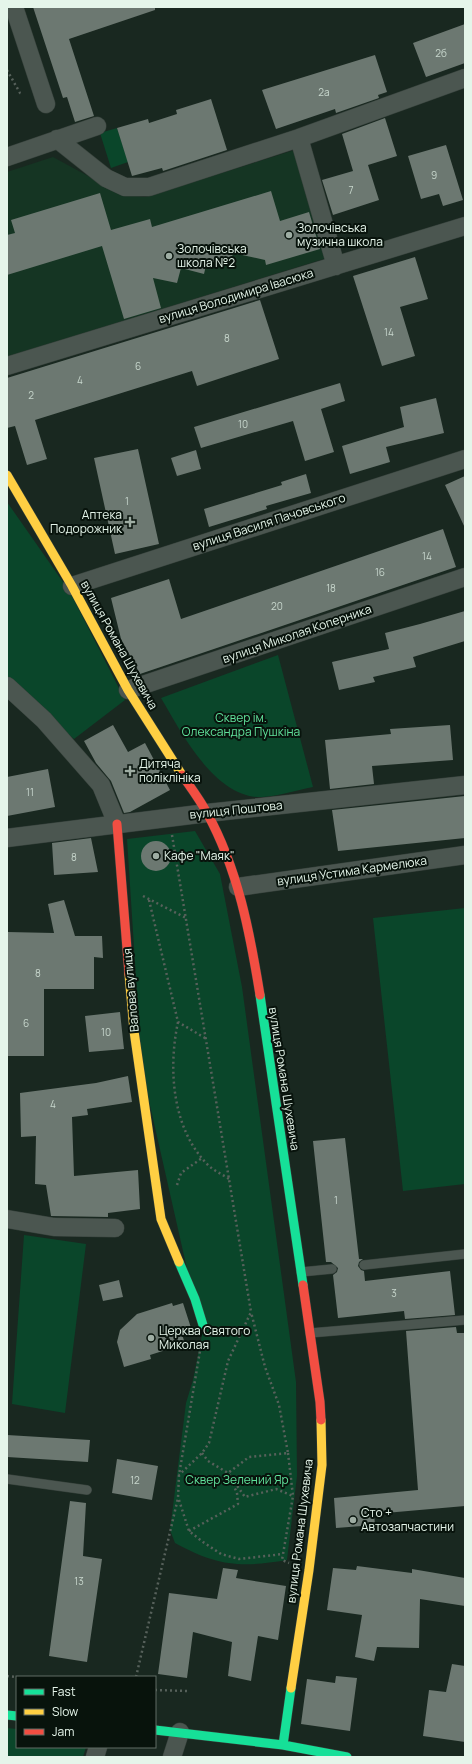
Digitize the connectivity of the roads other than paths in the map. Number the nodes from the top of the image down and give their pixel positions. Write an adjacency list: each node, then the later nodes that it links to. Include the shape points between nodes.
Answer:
1 (14, 7): 3 (street)
2 (465, 78): 5 (street)
3 (46, 104)
4 (96, 126): 6 (street)
5 (299, 138): 6 (street, via 149,187 125,187 106,178); 9 (street)
6 (57, 140): 7 (street)
7 (7, 157)
8 (465, 226): 9 (street, вулиця Володимира Івасюка)
9 (336, 266): 10 (street, вулиця Володимира Івасюка)
10 (7, 366)
11 (465, 459): 14 (street, вулиця Василя Пачовського)
12 (7, 475): 14 (street, вулиця Романа Шухевича)
13 (465, 577): 16 (street, вулиця Миколая Коперника)
14 (72, 586): 16 (street, вулиця Романа Шухевича)
15 (7, 686): 19 (street, Валова вулиця, via 44,720 101,784)
16 (128, 690): 18 (street, вулиця Романа Шухевича)
17 (465, 785): 18 (street, вулиця Поштова)
18 (207, 812): 19 (street, вулиця Поштова); 22 (street, вулиця Романа Шухевича)
19 (117, 824): 20 (street, вулиця Поштова); 30 (street, Валова вулиця, via 134,1031 161,1219 195,1299)
20 (7, 838)
21 (465, 855): 22 (street, вулиця Устима Кармелюка)
22 (238, 887): 28 (street, вулиця Романа Шухевича, via 255,964)
23 (7, 1219): 24 (street, via 54,1227)
24 (115, 1228)
25 (465, 1254): 26 (lane)
26 (364, 1265)
27 (332, 1269): 28 (lane)
28 (301, 1272): 31 (street, вулиця Романа Шухевича)
29 (465, 1320): 31 (lane)
30 (203, 1325)
31 (310, 1333): 36 (street, вулиця Романа Шухевича, via 320,1402 322,1465)
32 (7, 1479): 33 (lane)
33 (87, 1490)
34 (156, 1730): 35 (street)
35 (180, 1732): 36 (street); 38 (street)
36 (283, 1745): 37 (street)
37 (314, 1754): 39 (street)
38 (172, 1757)
39 (347, 1757)

